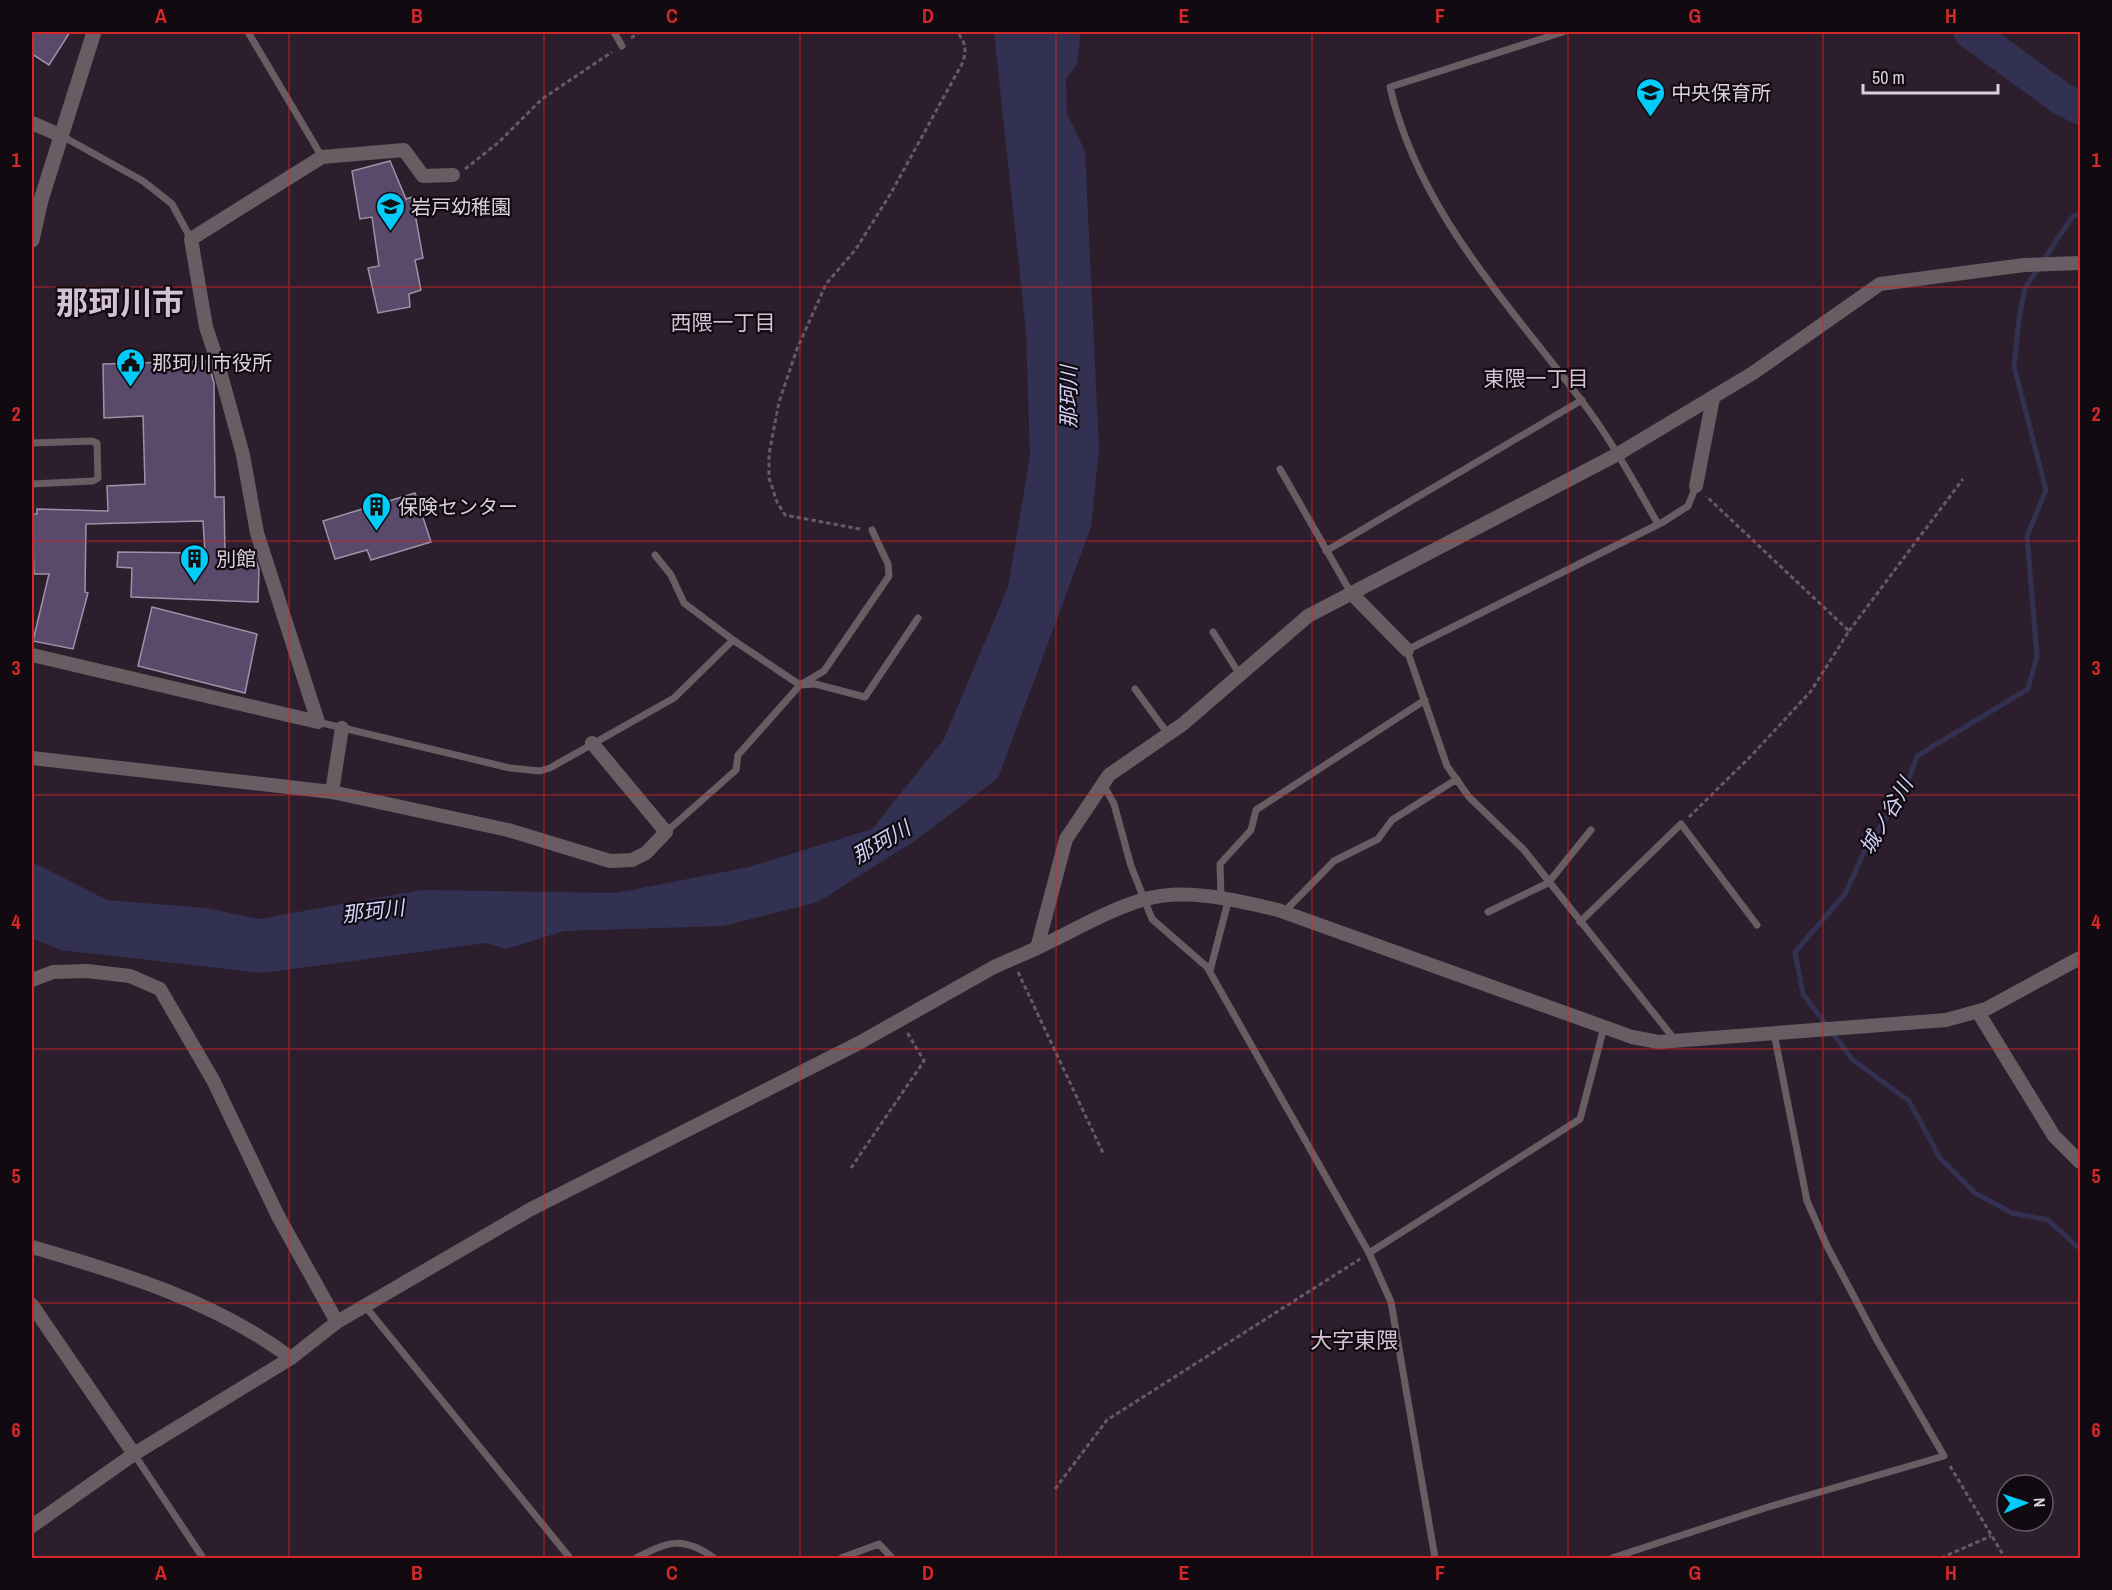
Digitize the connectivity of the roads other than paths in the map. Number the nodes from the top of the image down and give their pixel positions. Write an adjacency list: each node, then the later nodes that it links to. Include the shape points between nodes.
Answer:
1 (94, 32): 7 (street)
2 (248, 32): 8 (lane)
3 (614, 32): 5 (lane)
4 (1563, 32): 14 (lane, via 1390,87 1398,123 1424,183 1473,262)
5 (622, 46)
6 (32, 123): 7 (street)
7 (62, 136): 10 (lane, via 143,181 172,204); 11 (street)
8 (322, 157): 9 (street, via 404,150 423,176); 10 (street)
9 (453, 175)
10 (191, 239): 34 (street, via 206,327 243,455 257,533)
11 (32, 240)
12 (2080, 263): 13 (street, via 2024,265 1880,284)
13 (1713, 398): 16 (street); 19 (street)
14 (1582, 400): 16 (lane); 22 (lane)
15 (32, 443): 18 (lane, via 97,443 98,478)
16 (1618, 454): 20 (lane); 24 (street)
17 (1280, 469): 22 (lane)
18 (32, 484)
19 (1696, 486): 20 (lane, via 1688,506)
20 (1658, 524): 28 (lane)
21 (872, 530): 31 (lane, via 888,564 889,576 824,671)
22 (1326, 550): 24 (lane)
23 (655, 555): 27 (lane, via 671,575 684,603)
24 (1351, 593): 28 (street); 30 (street, via 1308,616)
25 (918, 618): 31 (lane, via 865,697 815,684)
26 (1213, 632): 30 (lane)
27 (733, 640): 31 (lane); 37 (lane, via 674,698)
28 (1407, 650): 33 (lane)
29 (32, 655): 34 (street)
30 (1240, 675): 36 (street)
31 (800, 685): 43 (lane, via 738,755 736,770)
32 (1135, 689): 36 (lane)
33 (1425, 700): 39 (lane, via 1447,766); 45 (lane, via 1256,810 1251,830 1220,864)
34 (318, 722): 35 (lane)
35 (342, 728): 37 (lane, via 510,768 540,771); 41 (street)
36 (1168, 734): 40 (street, via 1109,775)
37 (592, 743): 43 (street)
38 (32, 758): 41 (street)
39 (1456, 779): 44 (lane, via 1469,797 1524,850); 47 (lane, via 1392,820 1377,840 1334,861)
40 (1103, 784): 46 (lane, via 1114,804); 51 (street, via 1066,839)
41 (332, 792): 43 (street, via 508,830 610,861 632,860 646,853)
42 (1591, 830): 44 (lane)
43 (666, 832)
44 (1548, 883): 48 (lane); 49 (lane)
45 (1225, 898): 46 (street, via 1178,896); 47 (street); 53 (lane)
46 (1143, 900): 51 (street); 53 (lane, via 1152,919)
47 (1284, 912): 56 (street)
48 (1488, 912)
49 (1580, 922): 50 (lane, via 1681,824); 58 (lane)
50 (1757, 925)
51 (1037, 948): 63 (street, via 531,1209)
52 (2080, 958): 55 (street)
53 (1210, 971): 61 (lane)
54 (32, 980): 64 (street, via 53,972 87,971 130,976 160,989 213,1080 278,1216)
55 (1978, 1012): 57 (street, via 1946,1020); 59 (street, via 2054,1136)
56 (1604, 1028): 58 (street, via 1659,1042); 61 (lane, via 1580,1119)
57 (1774, 1033): 58 (street); 75 (lane, via 1808,1201 1878,1342 1944,1456)
58 (1677, 1041)
59 (2080, 1162)
60 (32, 1247): 65 (street, via 181,1297 261,1335)
61 (1369, 1253): 74 (lane, via 1391,1302)
62 (32, 1305): 66 (street)
63 (365, 1306): 64 (street); 69 (lane)
64 (337, 1322): 65 (street)
65 (291, 1358): 66 (street)
66 (134, 1455): 67 (street); 68 (lane)
67 (32, 1526)
68 (203, 1558)
69 (570, 1558)
70 (636, 1558): 71 (lane, via 666,1543 697,1545)
71 (714, 1558)
72 (841, 1558): 73 (lane, via 879,1544)
73 (892, 1558)
74 (1435, 1558)
75 (1612, 1558)

